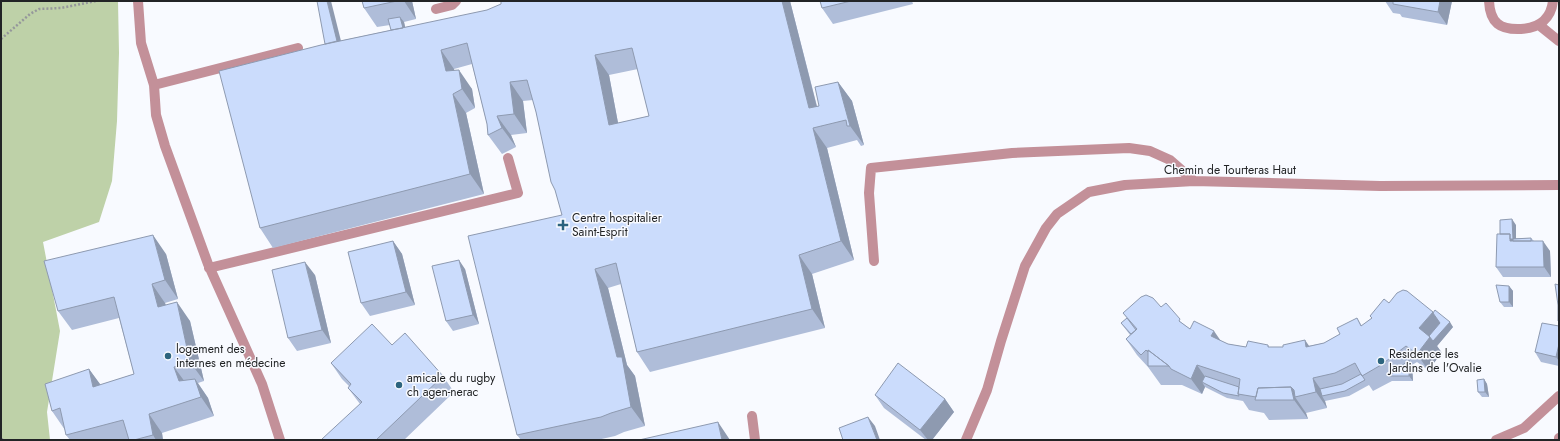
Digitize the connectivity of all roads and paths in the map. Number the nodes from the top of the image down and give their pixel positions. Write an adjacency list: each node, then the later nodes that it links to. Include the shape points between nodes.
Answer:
1 (96, 1): 8 (path, via 39,10 30,14)
2 (138, 1): 11 (street, via 141,43)
3 (456, 1): 6 (street, via 452,5)
4 (1489, 1): 7 (street, via 1493,18 1509,30 1528,29)
5 (1553, 1): 7 (street, via 1551,12)
6 (436, 9)
7 (1539, 25): 9 (street)
8 (1, 39)
9 (1559, 41)
10 (298, 48): 11 (street)
11 (154, 85): 16 (street, via 156,115 165,146)
12 (508, 158): 16 (street, via 518,193)
13 (1194, 181): 14 (street, Chemin de Tourteras Haut, via 1380,186); 15 (street, via 1170,160 1150,151 1129,148 1012,154 871,168 869,194); 23 (street, Chemin de Tourteras Haut, via 1125,185 1089,192 1057,214 1046,228 1025,266 988,390)
14 (1559, 185)
15 (874, 261)
16 (209, 268): 21 (street, via 262,384)
17 (1559, 396): 24 (street, via 1524,428)
18 (752, 416): 22 (street)
19 (1, 439): 20 (path)
20 (5, 440)
21 (280, 440)
22 (755, 440)
23 (966, 440)
24 (1496, 440)

